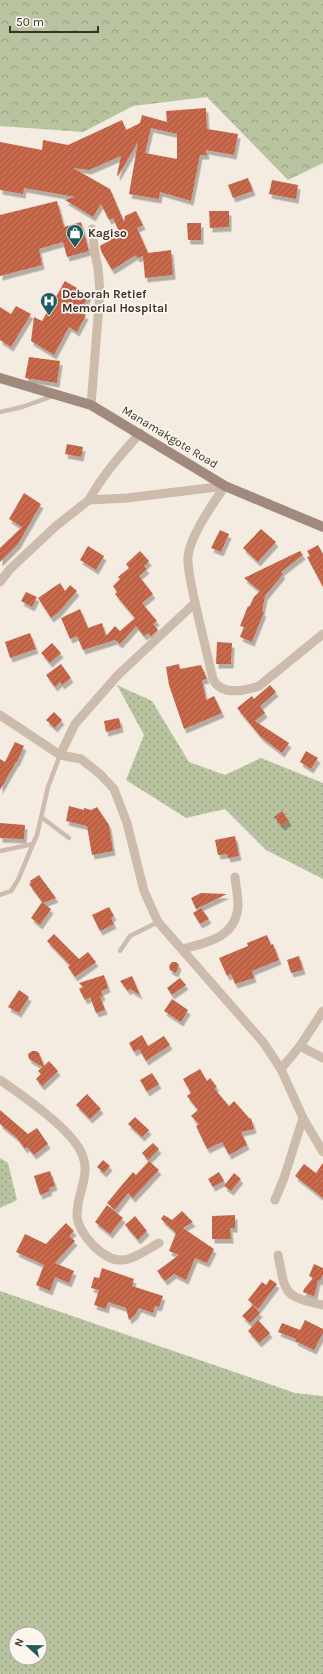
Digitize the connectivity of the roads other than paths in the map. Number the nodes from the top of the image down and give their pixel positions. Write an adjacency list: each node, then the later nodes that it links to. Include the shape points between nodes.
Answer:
1 (92, 229): 4 (street, via 100,292)
2 (0, 378): 3 (street, Manamakgote Road)
3 (56, 394): 4 (street, Manamakgote Road); 5 (lane)
4 (91, 405): 6 (street, Manamakgote Road)
5 (0, 412)
6 (140, 433): 7 (street, Manamakgote Road); 8 (street, via 110,466)
7 (225, 486): 8 (street); 9 (street, Manamakgote Road); 11 (street, via 208,510 191,546 188,563)
8 (90, 500): 10 (street, via 56,526 10,569)
9 (323, 527)
10 (0, 582)
11 (196, 603): 12 (street, via 213,679 219,688 224,690 259,686); 14 (street, via 118,675 75,724)
12 (323, 634)
13 (0, 715): 14 (street)
14 (60, 755): 15 (lane, via 48,787); 21 (street, via 81,759 114,789 127,823 144,892)
15 (41, 817): 16 (lane); 17 (lane)
16 (69, 838)
17 (33, 844): 18 (lane); 20 (lane, via 11,891)
18 (0, 851)
19 (235, 877): 22 (street, via 238,906 231,927 212,942)
20 (0, 895)
21 (158, 922): 22 (street); 23 (lane, via 130,936)
22 (182, 949): 27 (street, via 263,1042)
23 (120, 951)
24 (323, 1011): 25 (street)
25 (300, 1046): 26 (street); 27 (street)
26 (323, 1058)
27 (281, 1070): 29 (street)
28 (0, 1080): 32 (street, via 65,1131 80,1150 86,1165 86,1176 77,1204 77,1217 82,1232 99,1251 109,1258 122,1260)
29 (303, 1118): 30 (street); 31 (street)
30 (323, 1152)
31 (275, 1200)
32 (159, 1243)
33 (278, 1255): 34 (street, via 288,1293 295,1298)
34 (323, 1305)

